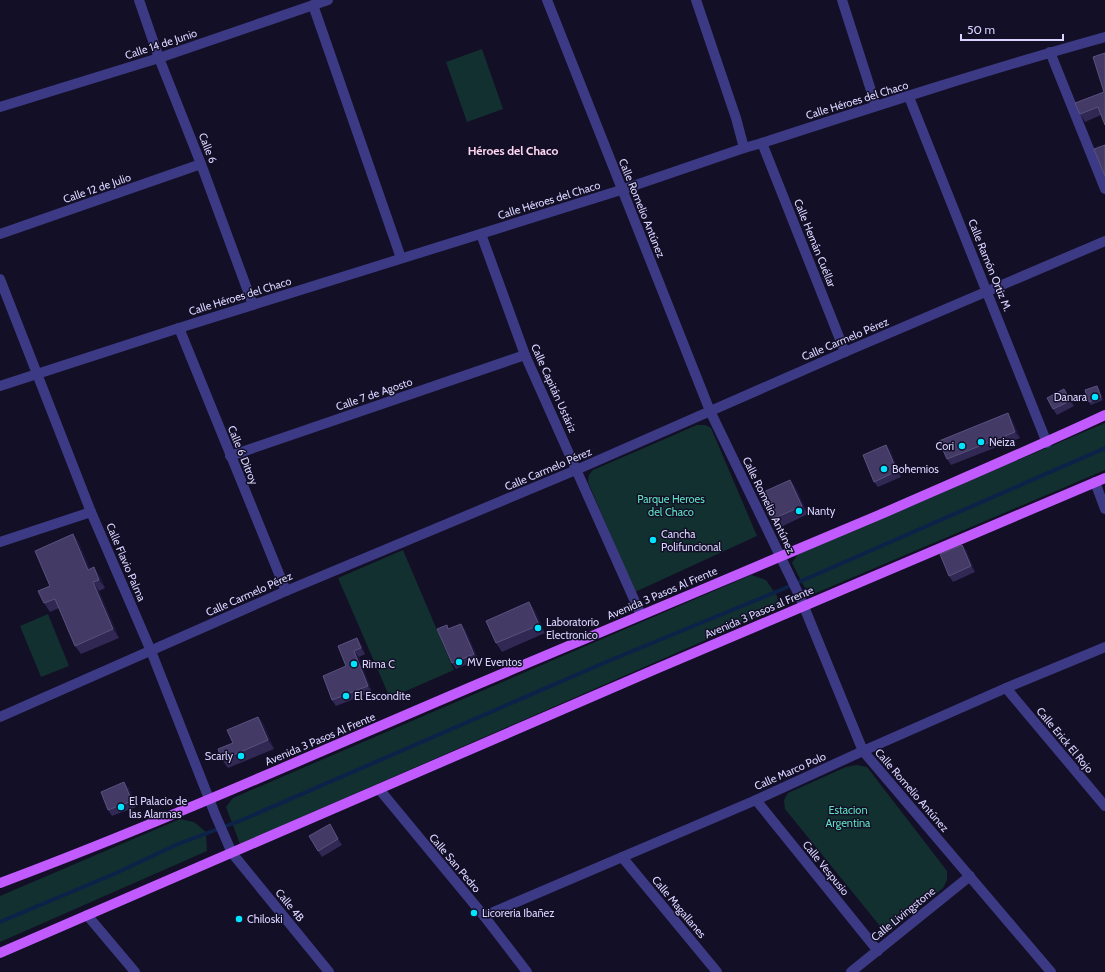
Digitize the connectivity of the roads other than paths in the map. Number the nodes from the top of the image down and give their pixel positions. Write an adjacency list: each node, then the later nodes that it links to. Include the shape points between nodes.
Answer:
1 (139, 0): 9 (street, Calle 6)
2 (328, 0): 6 (street, Calle 14 de Junio)
3 (547, 0): 17 (street, Calle Romelio Antúnez)
4 (696, 0): 14 (street)
5 (842, 0): 11 (street)
6 (313, 5): 9 (street, Calle 14 de Junio); 21 (street)
7 (1105, 37): 8 (street, Calle Héroes del Chaco)
8 (1050, 52): 10 (street, Calle Héroes del Chaco); 16 (street)
9 (159, 58): 12 (street, Calle 14 de Junio); 15 (street, Calle 6)
10 (909, 97): 11 (street, Calle Héroes del Chaco); 23 (street, Calle Ramón Ortiz M.)
11 (876, 106): 13 (street, Calle Héroes del Chaco)
12 (0, 108)
13 (762, 143): 14 (street, Calle Héroes del Chaco); 26 (street, Calle Hernán Cuéllar)
14 (744, 148): 17 (street, Calle Héroes del Chaco)
15 (202, 164): 18 (street, Calle 12 de Julio); 24 (street, Calle 6)
16 (1105, 189)
17 (621, 190): 19 (street, Calle Héroes del Chaco); 30 (street, Calle Romelio Antúnez)
18 (0, 234)
19 (481, 234): 21 (street, Calle Héroes del Chaco); 27 (street, Calle Capitán Ustáriz)
20 (1105, 242): 23 (street, Calle Carmelo Pérez)
21 (402, 258): 24 (street, Calle Héroes del Chaco)
22 (0, 279): 28 (street, Calle Flavio Palma)
23 (988, 291): 26 (street, Calle Carmelo Pérez); 32 (street, Calle Ramón Ortiz M.)
24 (253, 305): 25 (street, Calle Héroes del Chaco)
25 (179, 328): 28 (street, Calle Héroes del Chaco); 33 (street, Calle 6 Ditroy)
26 (845, 352): 30 (street, Calle Carmelo Pérez)
27 (525, 356): 33 (street, Calle 7 de Agosto); 34 (street, Calle Capitán Ustáriz)
28 (37, 374): 29 (street, Calle Héroes del Chaco); 38 (street, Calle Flavio Palma)
29 (0, 386)
30 (710, 411): 34 (street, Calle Carmelo Pérez); 40 (street, Calle Romelio Antúnez)
31 (1105, 415): 32 (main road)
32 (1047, 442): 40 (main road)
33 (230, 456): 41 (street, Calle 6 Ditroy)
34 (576, 470): 41 (street, Calle Carmelo Pérez); 43 (street, Calle Capitán Ustáriz)
35 (1105, 478): 36 (main road, Avenida 3 Pasos al Frente)
36 (1095, 482): 37 (street); 42 (main road, Avenida 3 Pasos al Frente)
37 (1105, 509)
38 (91, 512): 39 (street); 45 (street, Calle Flavio Palma)
39 (0, 542)
40 (780, 557): 42 (street, Calle Romelio Antúnez); 43 (main road, Avenida 3 Pasos Al Frente)
41 (286, 591): 45 (street, Calle Carmelo Pérez)
42 (802, 602): 48 (street, Calle Romelio Antúnez); 49 (main road, Avenida 3 Pasos al Frente)
43 (641, 615): 50 (main road, Avenida 3 Pasos Al Frente)
44 (1105, 647): 46 (street, Calle Marco Polo)
45 (151, 651): 47 (street, Calle Carmelo Pérez); 50 (street, Calle Flavio Palma)
46 (1006, 688): 48 (street, Calle Marco Polo); 52 (street, Calle Erick El Rojo)
47 (0, 718)
48 (863, 751): 51 (street, Calle Marco Polo); 55 (street, Calle Romelio Antúnez)
49 (378, 789): 53 (main road); 58 (street, Calle San Pedro)
50 (210, 799): 53 (street, Calle Flavio Palma); 56 (main road, Avenida 3 Pasos Al Frente)
51 (756, 800): 54 (street, Calle Marco Polo); 59 (street, Calle Vespusio)
52 (1105, 806)
53 (232, 853): 57 (main road); 62 (street, Calle 4B)
54 (622, 857): 58 (street, Calle Marco Polo); 64 (street, Calle Magallanes)
55 (970, 876): 59 (street, Calle Livingstone); 66 (street, Calle Romelio Antúnez)
56 (0, 883)
57 (87, 915): 60 (main road); 61 (street)
58 (484, 916): 63 (street, Calle San Pedro)
59 (878, 950): 65 (street, Calle Livingstone)
60 (0, 953)
61 (135, 972)
62 (329, 972)
63 (527, 972)
64 (717, 972)
65 (851, 972)
66 (1051, 972)

